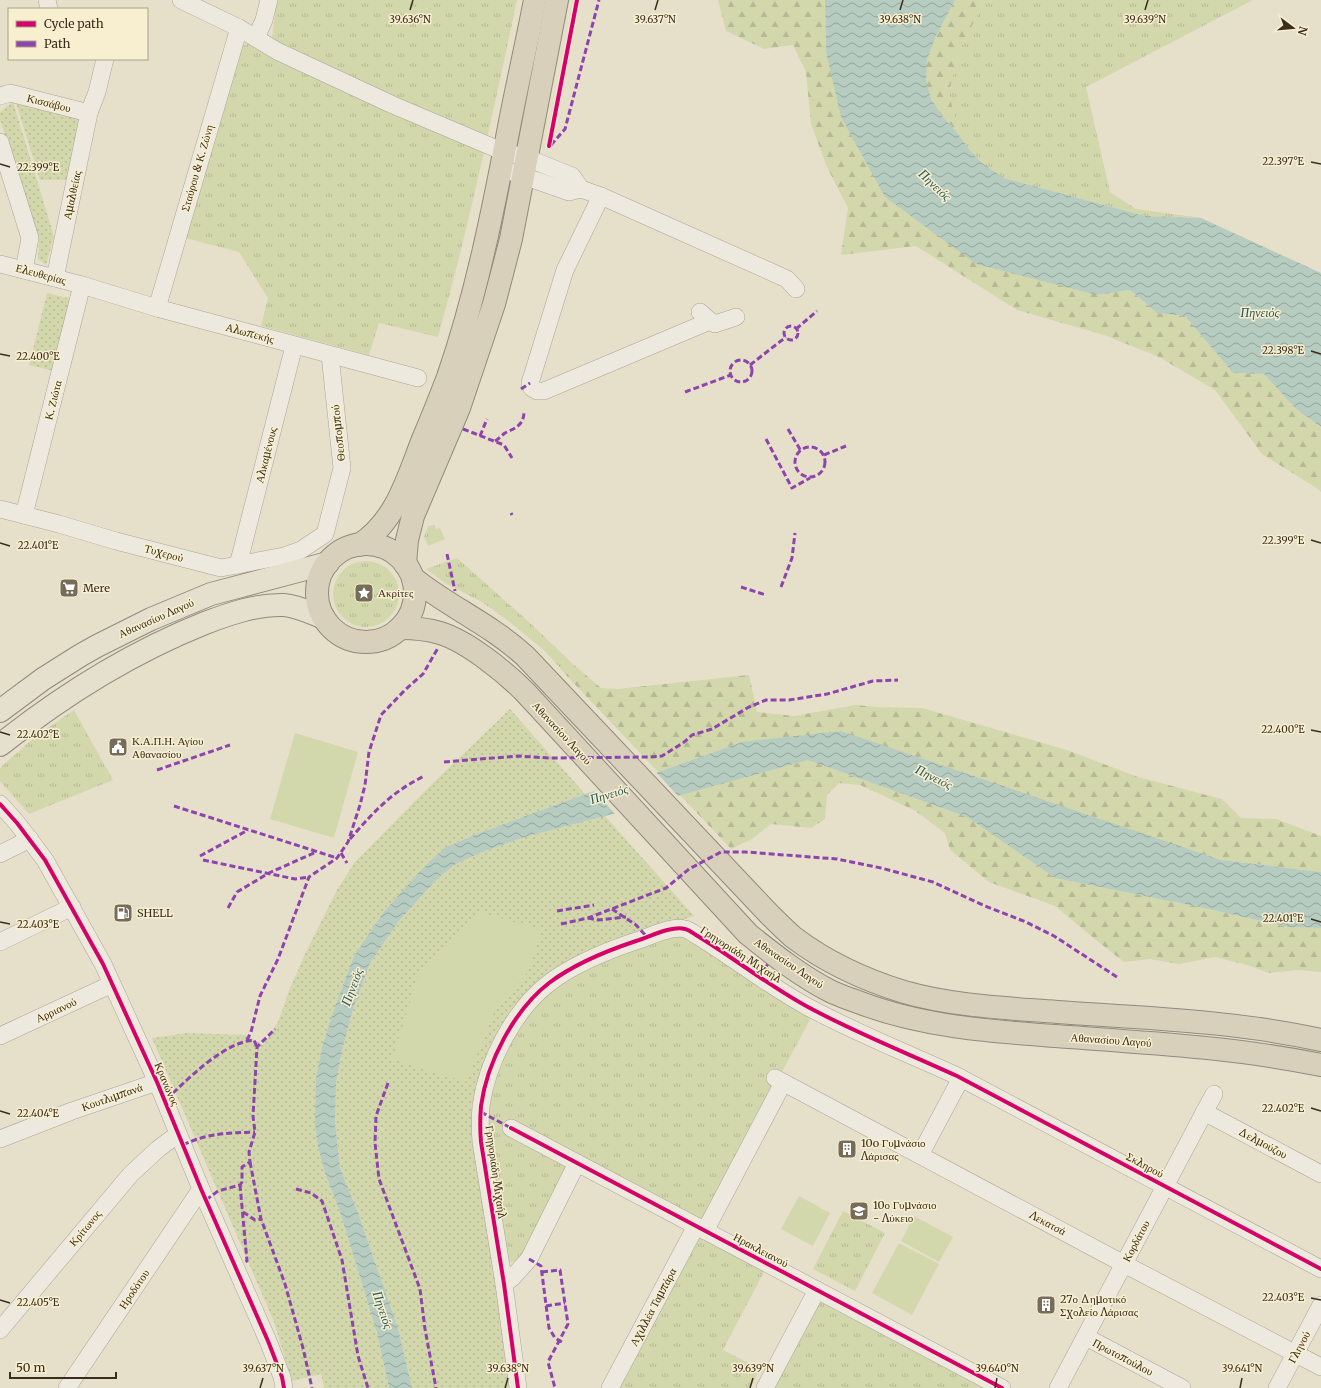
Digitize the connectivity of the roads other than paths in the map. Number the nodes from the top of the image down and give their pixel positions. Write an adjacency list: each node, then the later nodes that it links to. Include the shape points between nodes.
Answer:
1 (181, 0): 5 (street)
2 (269, 0): 6 (street)
3 (535, 0): 11 (highway)
4 (557, 0): 12 (highway)
5 (239, 28): 6 (street); 19 (street, Σταύρου & Κ. Ζώνη)
6 (256, 38): 11 (street, via 277,51)
7 (105, 60): 9 (street, Αμαλθείας)
8 (5, 95): 9 (street, Κισσάβου)
9 (89, 113): 16 (street, Αμαλθείας)
10 (0, 142): 15 (street, via 30,238)
11 (503, 160): 12 (street); 27 (highway, via 472,297 443,388 395,507 381,526)
12 (525, 167): 13 (street, via 569,192 581,189); 30 (highway, via 511,239 494,304 460,408 414,516 407,540)
13 (601, 196): 18 (street, via 787,279); 20 (street, via 565,270 530,383 532,388 544,391 705,316 715,324)
14 (0, 264): 15 (street, Ελευθερίας)
15 (24, 270): 16 (street, Ελευθερίας)
16 (55, 278): 17 (street, Ελευθερίας)
17 (82, 285): 19 (street, Αλωπεκής); 25 (street, Κ. Ζιώτα)
18 (796, 289)
19 (157, 308): 21 (street, Αλωπεκής)
20 (736, 317)
21 (294, 346): 22 (street, Αλωπεκής); 29 (street, Αλκαμένους)
22 (330, 355): 23 (street, Αλωπεκής); 26 (street, Θεοπομπού, via 342,468)
23 (418, 378)
24 (0, 509): 25 (street, Τυχερού)
25 (24, 515): 29 (street, Τυχερού, via 214,567)
26 (325, 534): 29 (street, Τυχερού, via 301,550)
27 (359, 545): 28 (highway, via 342,551); 30 (highway, via 384,547 398,556)
28 (328, 563): 31 (highway, via 318,588 319,604); 33 (main road, Αθανασίου Λαγού, via 211,594 151,619 82,655 43,679)
29 (238, 565)
30 (409, 571): 32 (highway, via 415,594 414,603 409,617); 42 (highway, via 430,591 501,636 525,656 769,914 793,936 824,958 862,977 904,992 944,1000 1242,1027)
31 (324, 618): 32 (highway, via 338,634 359,642 382,640); 34 (main road, via 303,609 283,605 248,609 219,618 109,669 40,713)
32 (400, 628): 43 (highway, Αθανασίου Λαγού, via 445,634 495,666 525,692 748,934 799,973 833,992 868,1006 940,1024 982,1030 1238,1051)
33 (0, 711)
34 (0, 745)
35 (0, 804): 36 (street, Κρανώνος)
36 (30, 839): 37 (street); 38 (street, Κρανώνος)
37 (0, 854)
38 (72, 908): 39 (street); 40 (street, Κρανώνος)
39 (0, 942)
40 (112, 984): 41 (street, Αρριανού); 46 (street, Κρανώνος)
41 (0, 1036)
42 (1321, 1040)
43 (1321, 1065)
44 (961, 1078): 52 (street); 55 (street, Σκληρού); 60 (street, Γρηγοριάδη Μιχαήλ, via 809,1007 685,929 675,928 583,962 548,984 526,1004 502,1042 486,1084 481,1105 481,1142)
45 (779, 1080): 52 (street, Λεκατσά); 57 (street, Αχιλλέα Ταμπάρα)
46 (157, 1082): 50 (street, Κρανώνος); 51 (street, Κουτλιμπανά)
47 (1214, 1094): 48 (street, Κορδάτου)
48 (1204, 1112): 54 (street, Δελμούζου); 55 (street, Κορδάτου)
49 (511, 1128): 53 (street, Ηρακλειανού)
50 (178, 1134): 56 (street, Κρανώνος); 63 (street, Κρίτωνος, via 131,1174)
51 (0, 1139)
52 (920, 1155): 58 (street, Λεκατσά)
53 (577, 1163): 57 (street, Ηρακλειανού); 60 (street, via 529,1259)
54 (1321, 1174)
55 (1165, 1186): 58 (street, Κορδάτου); 59 (street, Σκληρού)
56 (201, 1189): 67 (street, Κρανώνος, via 268,1341); 68 (street, Ηροδότου)
57 (700, 1228): 61 (street, Ηρακλειανού); 70 (street, Αχιλλέα Ταμπάρα)
58 (1124, 1264): 64 (street, Κορδάτου); 65 (street, Λεκατσά)
59 (1321, 1269)
60 (504, 1284): 69 (street, Γρηγοριάδη Μιχαήλ)
61 (817, 1290): 71 (street); 72 (street, Ηρακλειανού)
62 (1321, 1305): 65 (street, Γληνού)
63 (0, 1330)
64 (1086, 1337): 73 (street, Κορδάτου); 74 (street, Πρωτοπούλου)
65 (1295, 1354): 66 (street, Λεκατσά); 75 (street, Γληνού)
66 (1321, 1367)
67 (281, 1384)
68 (67, 1388)
69 (518, 1388)
70 (610, 1388)
71 (765, 1388)
72 (1002, 1388)
73 (1058, 1388)
74 (1182, 1388)
75 (1277, 1388)

